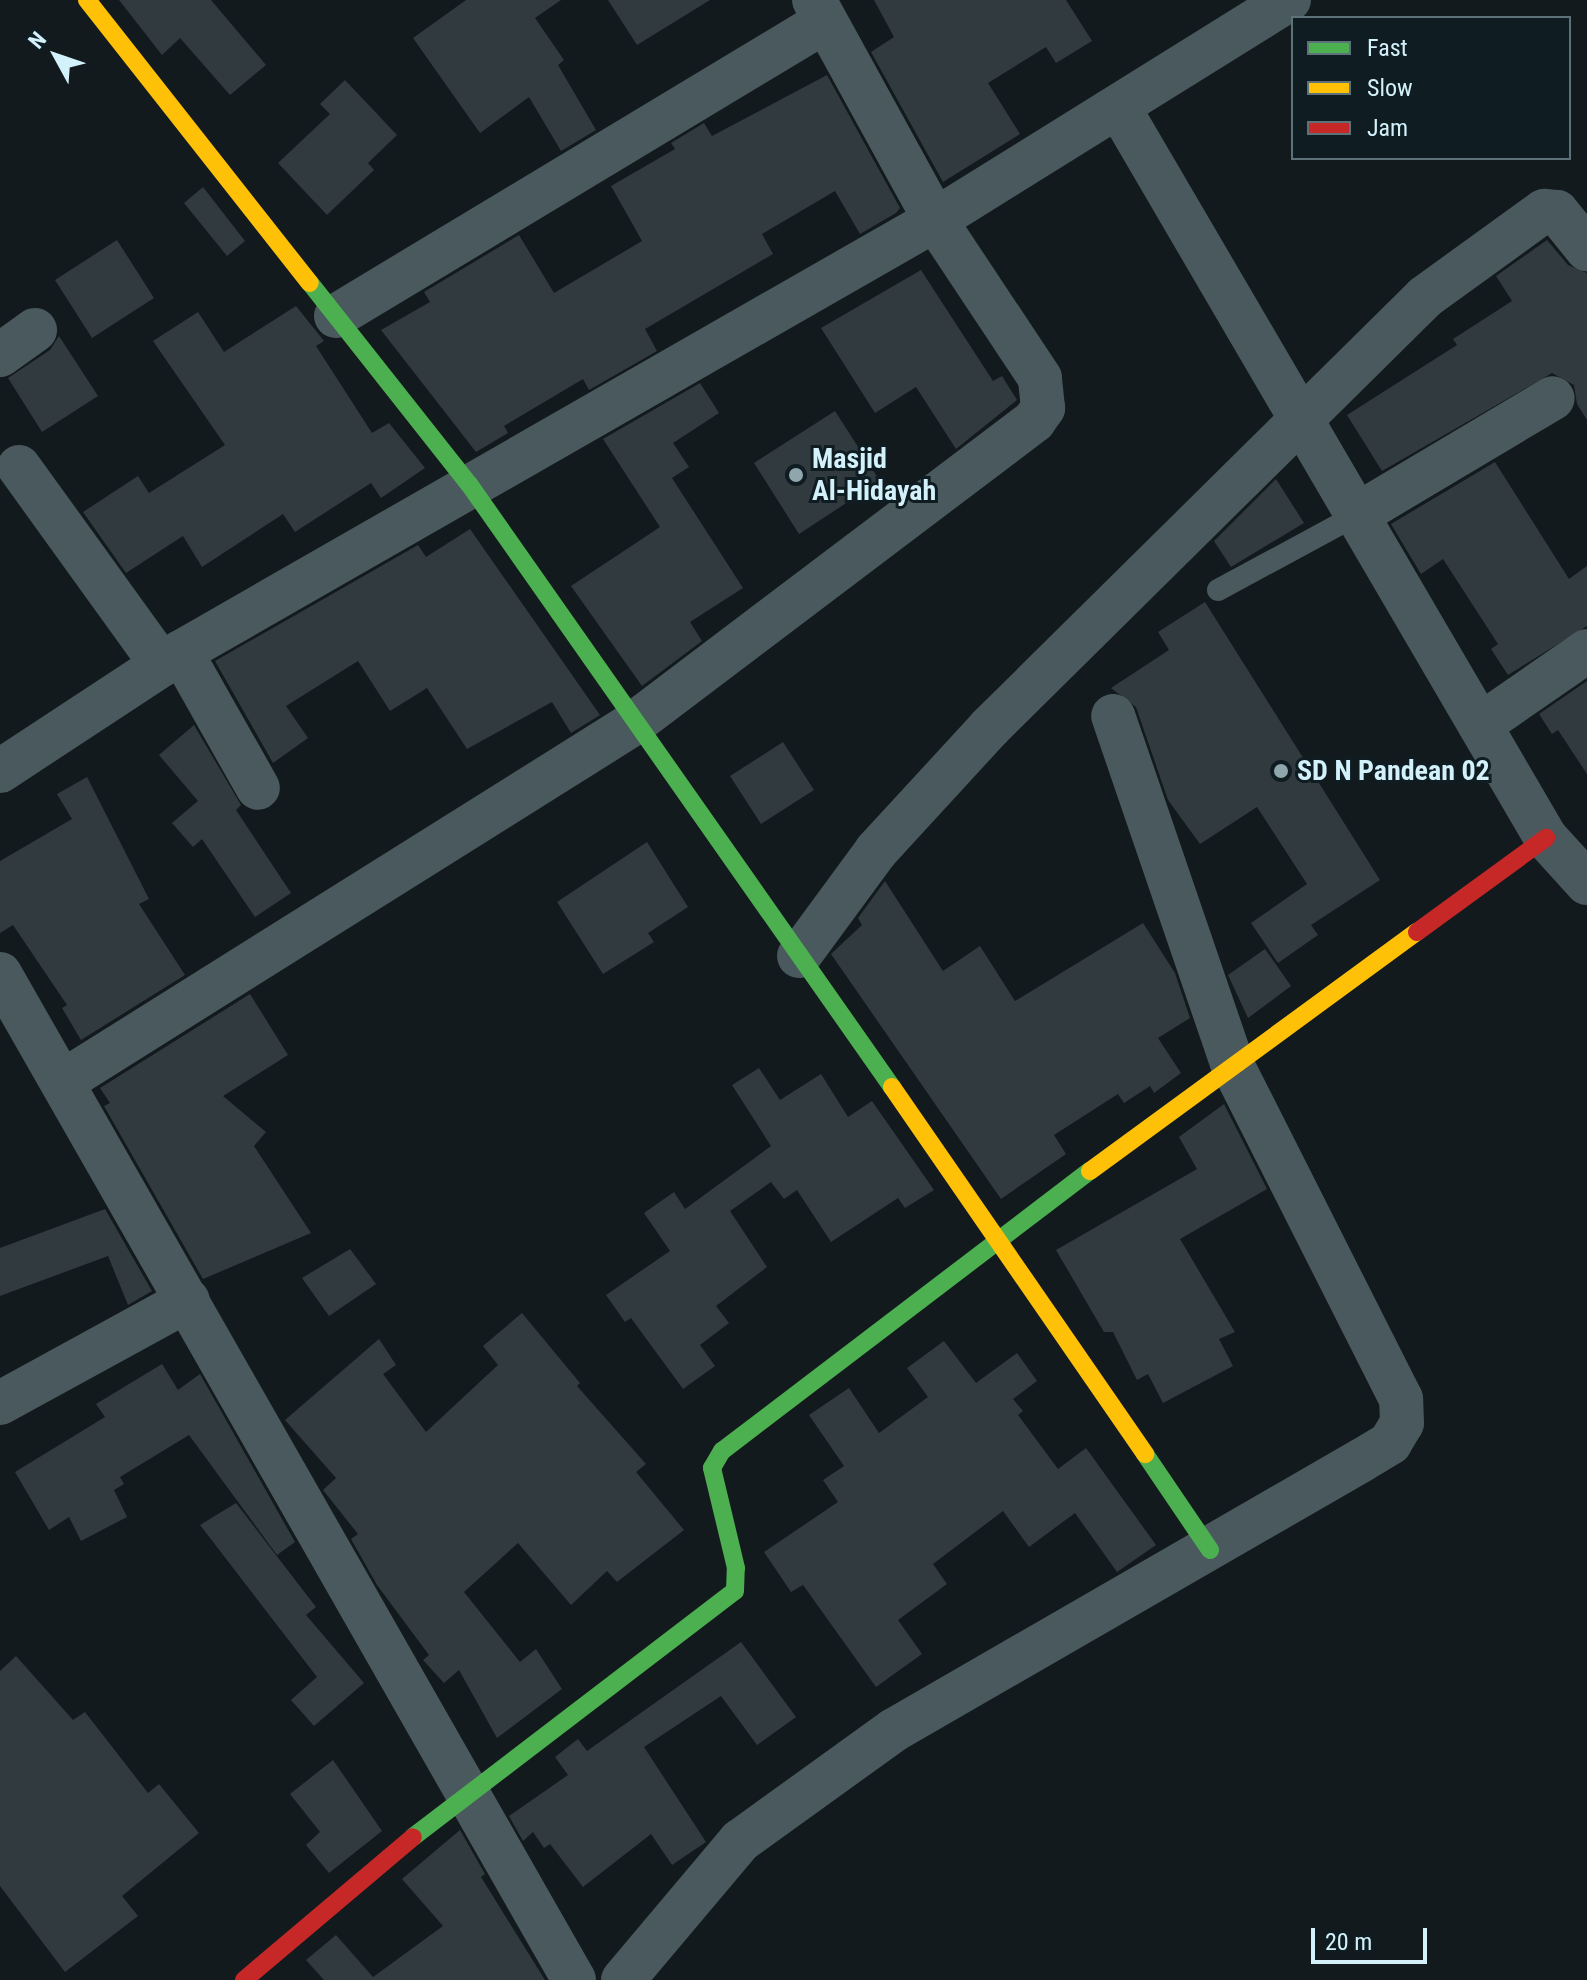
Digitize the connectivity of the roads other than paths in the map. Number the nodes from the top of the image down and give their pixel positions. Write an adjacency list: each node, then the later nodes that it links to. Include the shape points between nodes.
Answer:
1 (87, 0): 7 (street)
2 (1289, 0): 4 (street)
3 (819, 11): 5 (street); 7 (street)
4 (1119, 108): 5 (street); 11 (street)
5 (935, 220): 13 (street); 19 (street, via 1040,378 1043,408 1005,445)
6 (1587, 249): 11 (street, via 1557,212 1527,219 1425,297)
7 (336, 316): 13 (street)
8 (35, 330): 9 (street)
9 (0, 355)
10 (1553, 398): 14 (street)
11 (1303, 422): 14 (street); 25 (street, via 989,728 876,851)
12 (19, 467): 17 (street)
13 (469, 484): 17 (street); 19 (street)
14 (1355, 516): 15 (lane); 20 (street)
15 (1218, 590)
16 (1587, 651): 20 (street)
17 (172, 658): 21 (street); 22 (street)
18 (1113, 716): 27 (street)
19 (636, 722): 25 (street); 28 (street)
20 (1480, 725): 23 (street)
21 (0, 771)
22 (258, 788)
23 (1546, 838): 24 (street); 27 (street)
24 (1587, 883)
25 (799, 956): 29 (street)
26 (0, 974): 28 (street)
27 (1233, 1066): 29 (street); 32 (street, via 1401,1399 1402,1423 1390,1443)
28 (62, 1082): 30 (street)
29 (998, 1238): 32 (street); 33 (street, via 716,1458 714,1480 738,1580 727,1599)
30 (188, 1300): 31 (street); 33 (street)
31 (0, 1403)
32 (1210, 1550): 36 (street, via 894,1730 740,1841)
33 (466, 1792): 34 (street); 35 (street)
34 (244, 1980)
35 (574, 1980)
36 (623, 1980)

